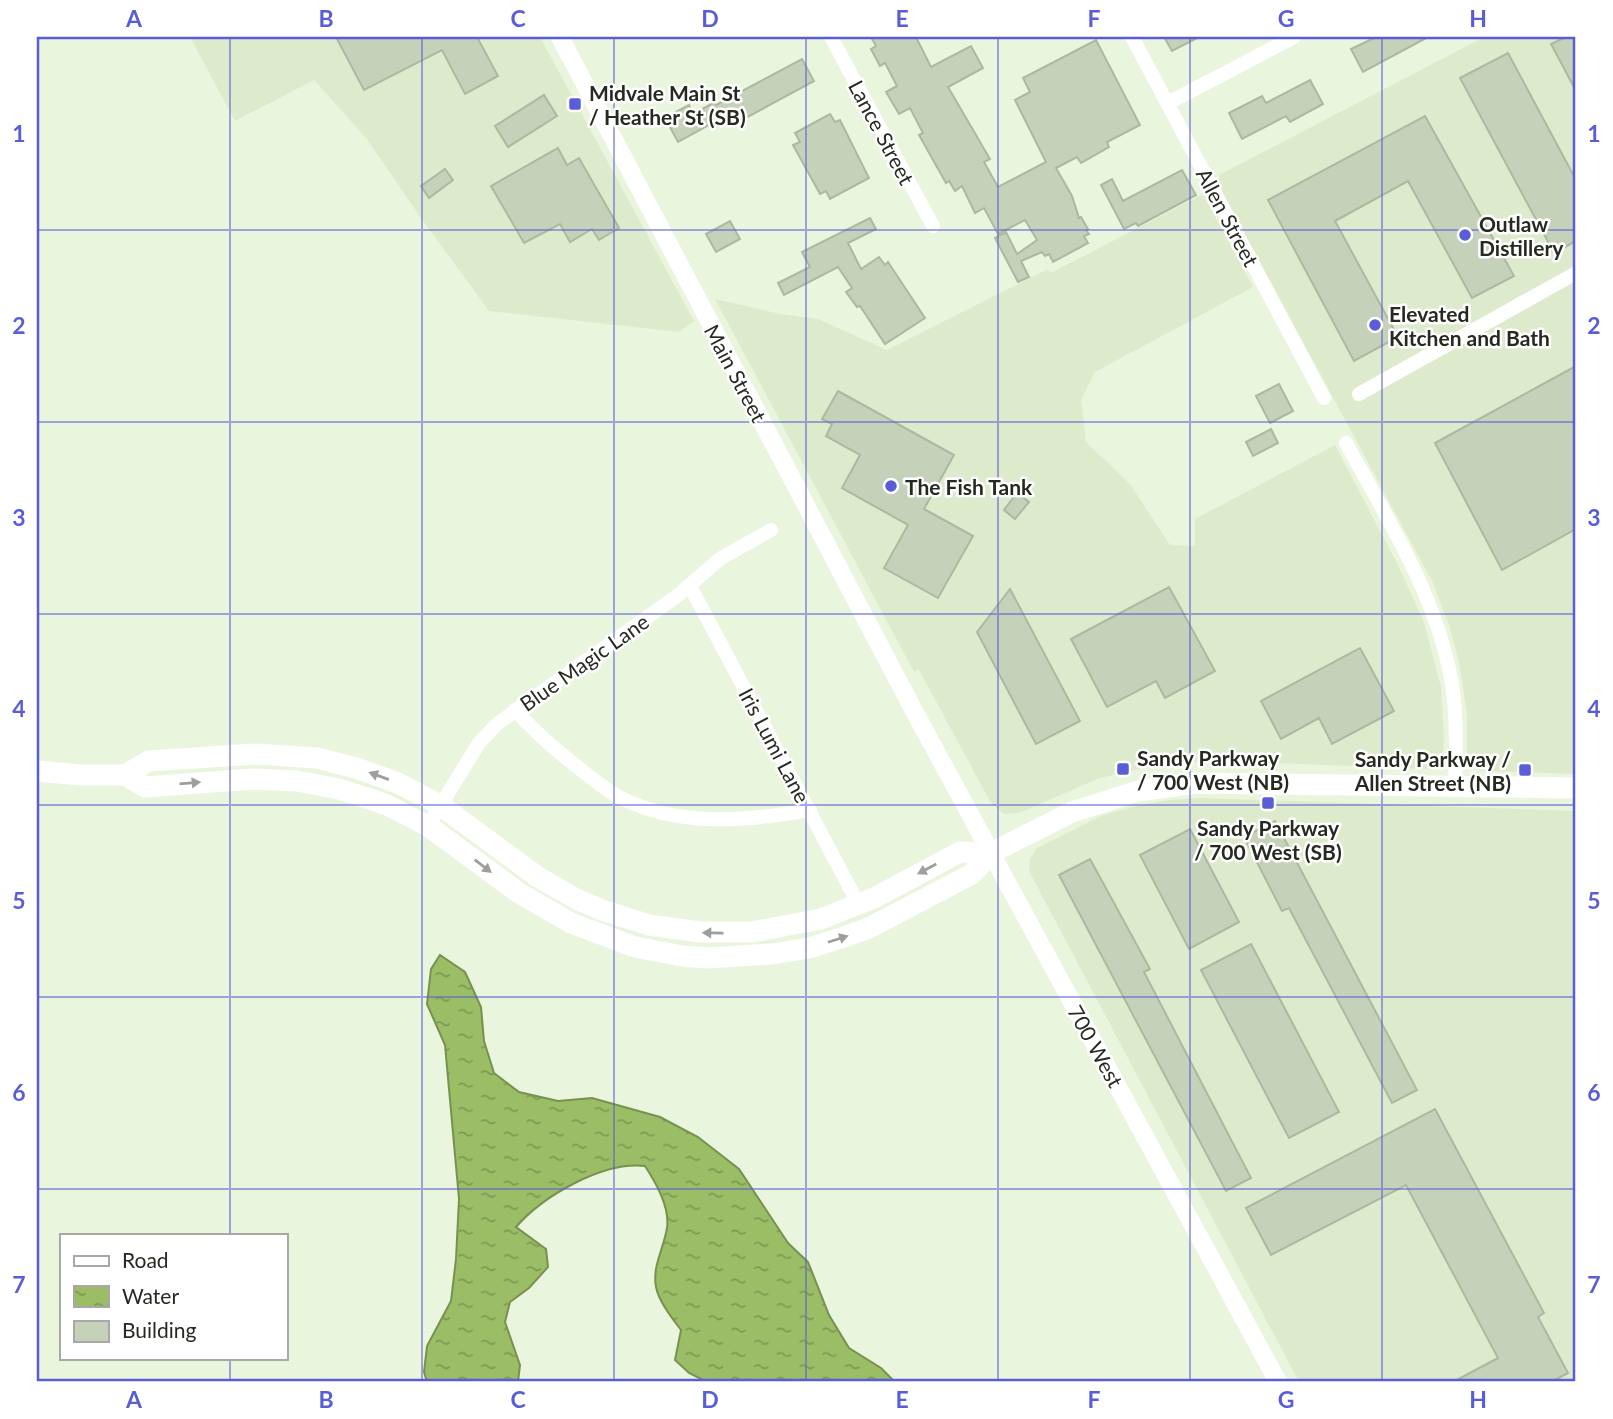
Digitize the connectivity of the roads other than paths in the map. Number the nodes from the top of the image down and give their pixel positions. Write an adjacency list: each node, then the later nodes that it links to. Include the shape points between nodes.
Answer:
1 (560, 37): 13 (street, Main Street)
2 (831, 37): 6 (street, Lance Street)
3 (1132, 37): 5 (street, Allen Street)
4 (1294, 37): 5 (street)
5 (1168, 103): 9 (street, Allen Street)
6 (933, 226)
7 (1576, 273): 8 (street)
8 (1359, 394)
9 (1324, 398)
10 (1346, 443): 17 (street, via 1435,618 1452,684)
11 (771, 530): 12 (street, Blue Magic Lane, via 721,558)
12 (690, 586): 14 (street, Blue Magic Lane); 20 (street, Iris Lumi Lane)
13 (913, 709): 22 (street, 700 West)
14 (516, 710): 19 (street, Blue Magic Lane, via 479,743); 20 (street, via 541,738 605,789 646,808 717,821)
15 (37, 771): 16 (main road)
16 (125, 775): 19 (main road, one-way to 16, via 377,775 295,756 149,761); 21 (main road, one-way to 21, via 145,787 252,779 318,784 362,796)
17 (1455, 786): 18 (main road); 22 (main road, via 1198,783 1138,791 1072,812)
18 (1576, 788)
19 (440, 805): 21 (street, Blue Magic Lane); 23 (main road, one-way to 19, via 800,924 752,932 700,933 649,925 557,889)
20 (810, 810): 23 (street, Iris Lumi Lane)
21 (428, 826): 22 (main road, one-way to 22, via 519,893 570,923 635,947 706,958 772,954 844,937 972,874)
22 (991, 853): 23 (main road, one-way to 23, via 960,852); 24 (street, 700 West)
23 (859, 905)
24 (1278, 1382)

